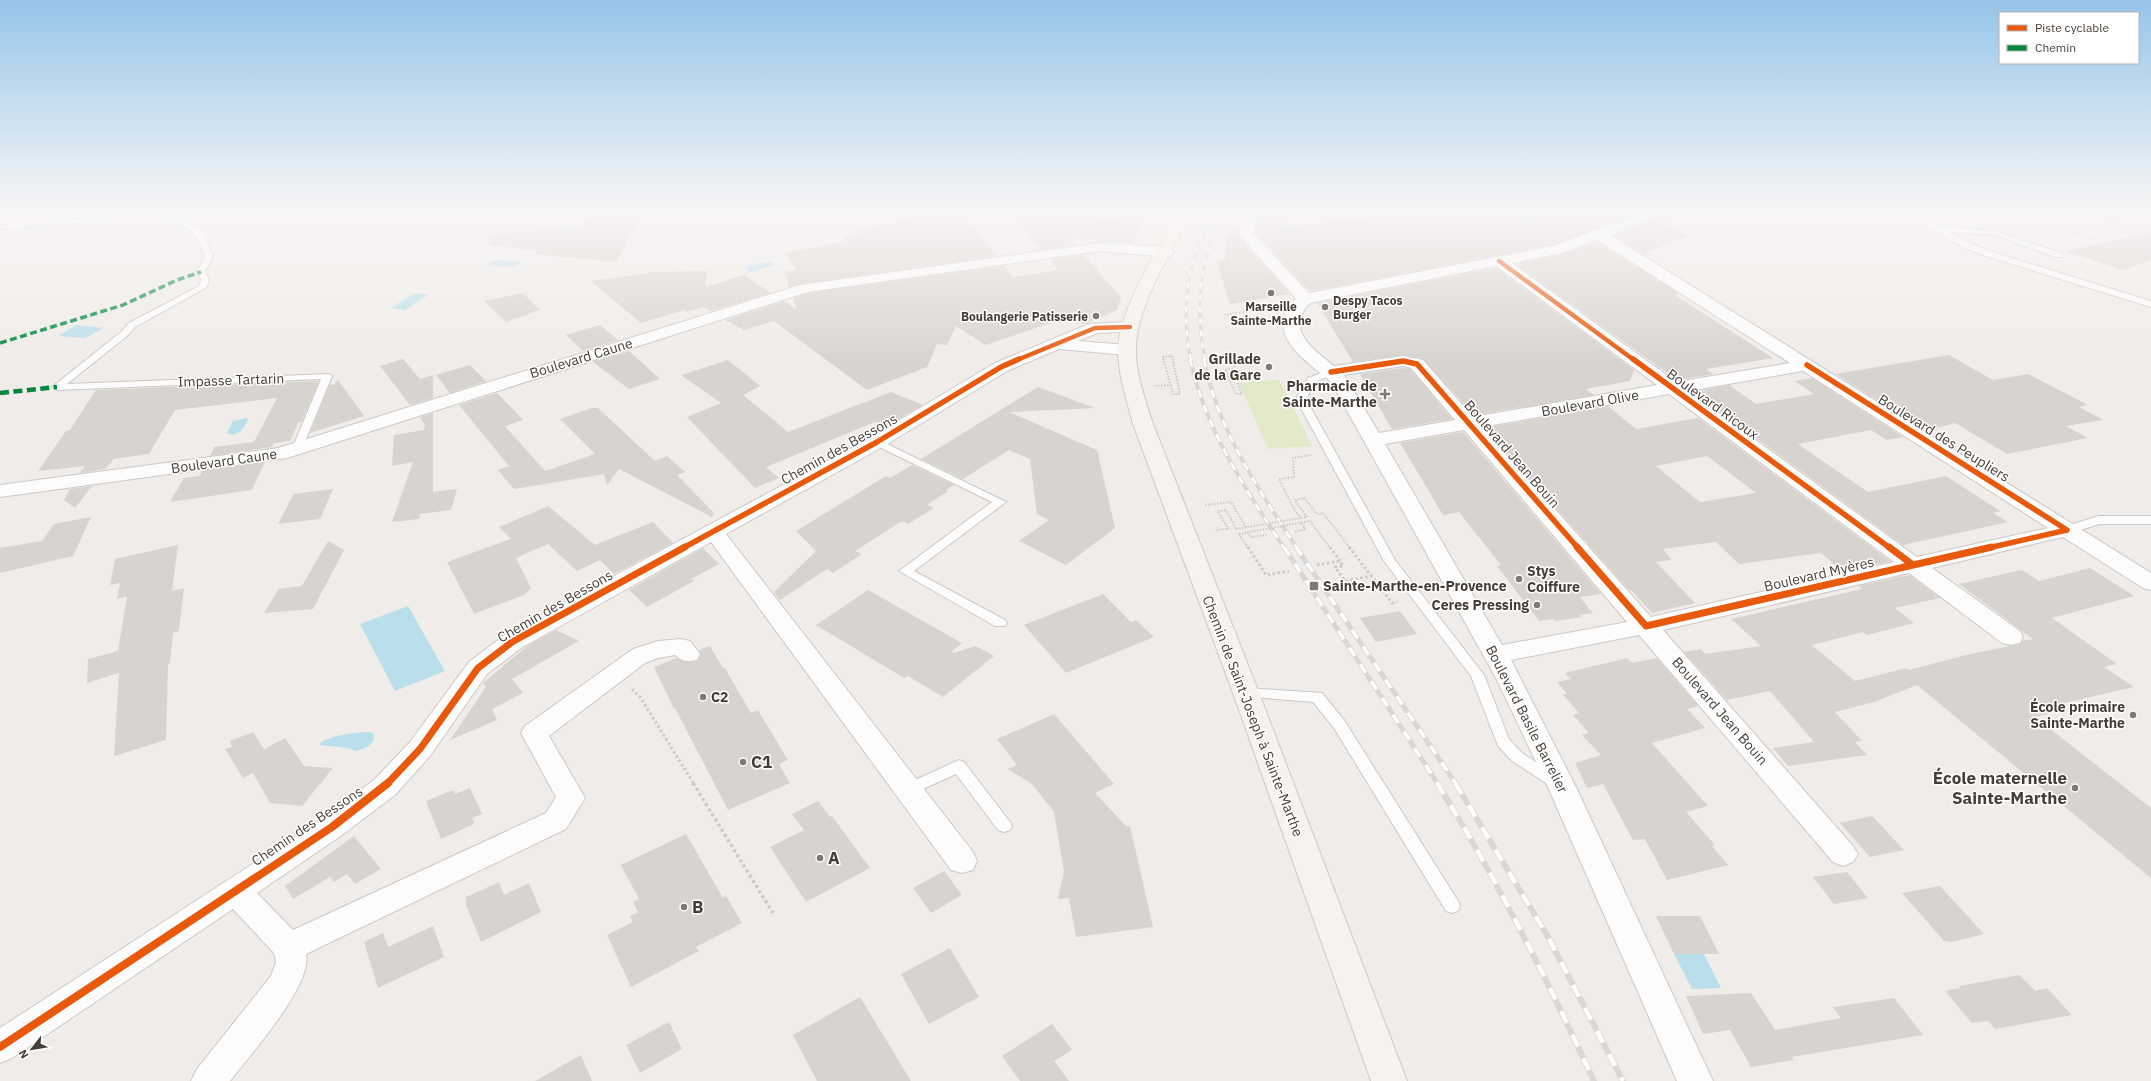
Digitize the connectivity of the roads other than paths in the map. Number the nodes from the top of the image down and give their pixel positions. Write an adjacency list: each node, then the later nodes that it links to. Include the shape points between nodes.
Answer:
1 (206, 261): 19 (lane, Impasse Tartarin, via 201,272 205,279 203,287 132,325 57,388 327,376)
2 (992, 261): 19 (street, Boulevard Caune, via 806,288)
3 (1161, 261): 11 (main road, via 1142,295)
4 (1271, 261): 9 (street)
5 (1497, 261): 9 (street)
6 (1499, 261): 15 (street, Boulevard Ricoux)
7 (1642, 261): 13 (street, Boulevard des Peupliers)
8 (2013, 261): 10 (lane)
9 (1305, 299): 14 (street, Boulevard Basile Barrelier, via 1293,312 1291,327 1298,342)
10 (2151, 304)
11 (1129, 338): 12 (street, Chemin des Bessons); 12 (street, Chemin des Bessons, via 1095,328); 31 (main road, Chemin de Saint-Joseph à Sainte-Marthe, via 1134,394 1143,424)
12 (1051, 346): 18 (street, Chemin des Bessons, via 1001,367)
13 (1807, 365): 15 (street, Boulevard Olive); 22 (street, Boulevard des Peupliers)
14 (1331, 372): 16 (street, Boulevard Jean Bouin, via 1403,361 1418,364); 17 (street, Boulevard Basile Barrelier, via 1344,388); 32 (lane, via 1313,377 1301,399 1329,453 1390,561 1477,675 1503,742 1517,757)
15 (1671, 388): 16 (street, Boulevard Olive); 24 (street, Boulevard Ricoux)
16 (1470, 424): 17 (street, Boulevard Olive); 27 (street, Boulevard Jean Bouin)
17 (1373, 440): 30 (street, Boulevard Basile Barrelier)
18 (877, 442): 23 (street, Chemin des Bessons); 26 (lane, via 1000,502 905,571)
19 (298, 447): 20 (street, Boulevard Caune, via 280,454)
20 (0, 491)
21 (2151, 520): 22 (lane, via 2099,520)
22 (2067, 530): 24 (street, Boulevard Myères); 25 (street, Boulevard des Peupliers)
23 (714, 532): 33 (street); 37 (street, Chemin des Bessons, via 512,642 478,668 420,749 384,788 332,827)
24 (1913, 565): 27 (street, Boulevard Myères); 28 (street, Boulevard Ricoux)
25 (2151, 582)
26 (1000, 623)
27 (1646, 626): 30 (street, Boulevard Myères); 35 (street, Boulevard Jean Bouin)
28 (2011, 637)
29 (688, 654): 39 (street, via 681,647 650,651 636,657 534,733 571,798 556,821)
30 (1496, 655): 32 (street, Boulevard Basile Barrelier)
31 (1246, 693): 38 (lane, via 1317,697 1339,724); 42 (main road, Chemin de Saint-Joseph à Sainte-Marthe)
32 (1561, 785): 43 (street, Boulevard Basile Barrelier)
33 (907, 790): 34 (lane, via 959,766); 36 (street)
34 (1004, 826)
35 (1843, 854)
36 (962, 861)
37 (235, 890): 39 (street); 40 (street, Chemin des Bessons)
38 (1452, 906)
39 (289, 947): 41 (street, via 292,962 284,984)
40 (0, 1047)
41 (209, 1081)
42 (1389, 1081)
43 (1695, 1081)

